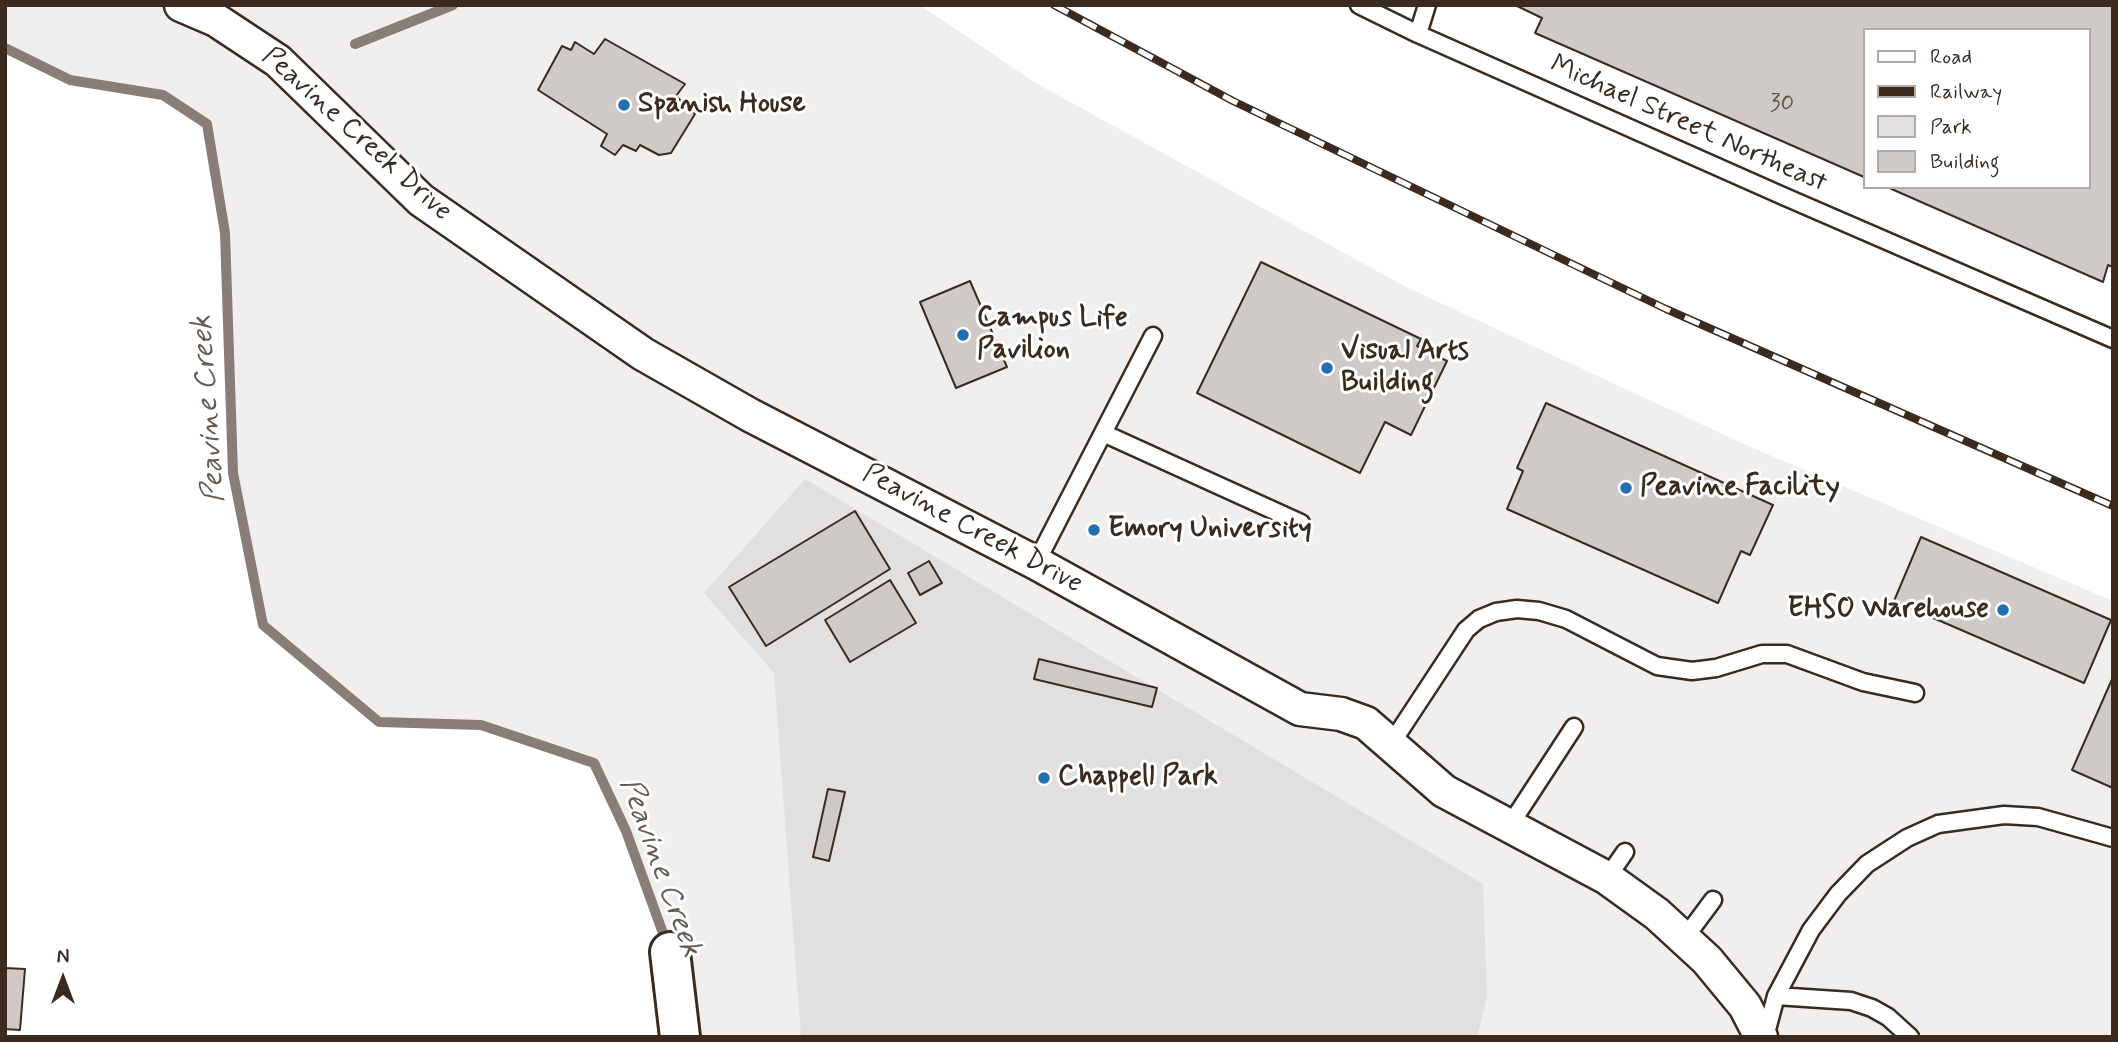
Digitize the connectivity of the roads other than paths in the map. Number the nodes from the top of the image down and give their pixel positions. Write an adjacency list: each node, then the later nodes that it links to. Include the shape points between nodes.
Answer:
1 (181, 5): 4 (street, Peavine Creek Drive)
2 (1359, 5): 5 (lane, Michael Street Northeast)
3 (1427, 5): 5 (lane)
4 (220, 12): 10 (street, Peavine Creek Drive, via 278,61 421,200 643,354 750,415)
5 (1418, 34): 7 (lane, Michael Street Northeast)
6 (1153, 336): 8 (lane)
7 (2113, 339)
8 (1103, 432): 9 (lane); 10 (lane)
9 (1301, 523)
10 (1036, 563): 13 (street, Peavine Creek Drive, via 1300,709 1341,714 1366,723)
11 (1915, 693): 13 (lane, via 1863,681 1787,654 1762,654 1692,671 1657,666 1566,619 1517,609 1479,619 1466,630)
12 (1574, 727): 14 (lane)
13 (1391, 744): 14 (street, Peavine Creek Drive, via 1444,791)
14 (1510, 825): 17 (street, Peavine Creek Drive)
15 (2113, 838): 21 (lane, via 2038,817 2004,815 1938,824 1908,838 1867,864 1838,894 1811,930)
16 (1625, 852): 17 (lane)
17 (1607, 878): 19 (street, Peavine Creek Drive)
18 (1713, 900): 19 (lane)
19 (1684, 939): 23 (street, Peavine Creek Drive, via 1745,1006)
20 (670, 951): 22 (main road)
21 (1776, 996): 23 (lane); 24 (lane, via 1851,1001 1888,1017)
22 (680, 1037)
23 (1763, 1037)
24 (1910, 1037)

